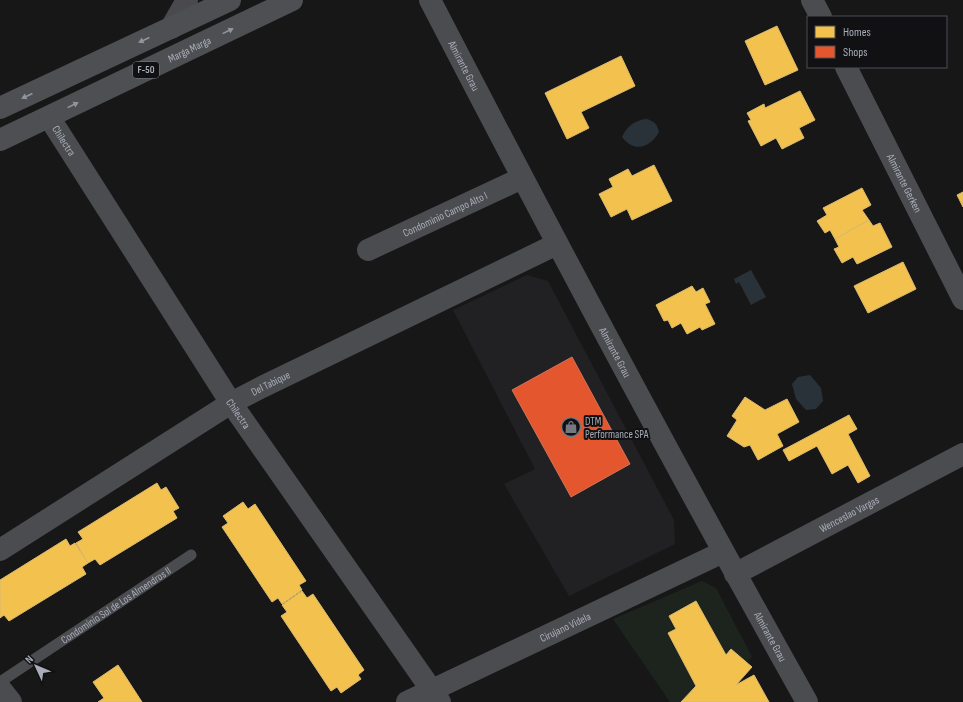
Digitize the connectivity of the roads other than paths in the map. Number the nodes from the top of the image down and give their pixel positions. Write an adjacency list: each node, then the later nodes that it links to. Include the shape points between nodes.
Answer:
1 (187, 0): 7 (main road)
2 (230, 0): 7 (main road, F-50)
3 (292, 0): 10 (main road, Marga Marga / F-50, one-way to 3)
4 (430, 0): 12 (street, Almirante Grau)
5 (812, 0): 6 (street)
6 (820, 16)
7 (171, 28): 9 (main road, F-50, one-way to 9)
8 (847, 68): 15 (street, Almirante Gerken)
9 (0, 108)
10 (48, 117): 11 (main road, Marga Marga / F-50); 16 (street, Chilectra)
11 (0, 140)
12 (522, 178): 13 (street, Almirante Grau); 14 (street, Condominio Campo Alto I)
13 (557, 244): 16 (street, Del Tabique); 19 (street, Almirante Grau)
14 (368, 250)
15 (963, 299)
16 (231, 403): 18 (street, Del Tabique); 24 (street, Chilectra)
17 (963, 454): 21 (street, Wenceslao Vargas)
18 (0, 550)
19 (723, 552): 21 (street, Almirante Grau); 24 (street, Cirujano Videla)
20 (191, 555): 22 (lane, Condominio Sol de Los Almendros II)
21 (735, 574): 27 (street, Almirante Grau)
22 (0, 682)
23 (0, 688): 25 (street)
24 (437, 697): 26 (street, Cirujano Videla)
25 (11, 702)
26 (407, 702)
27 (807, 702)

